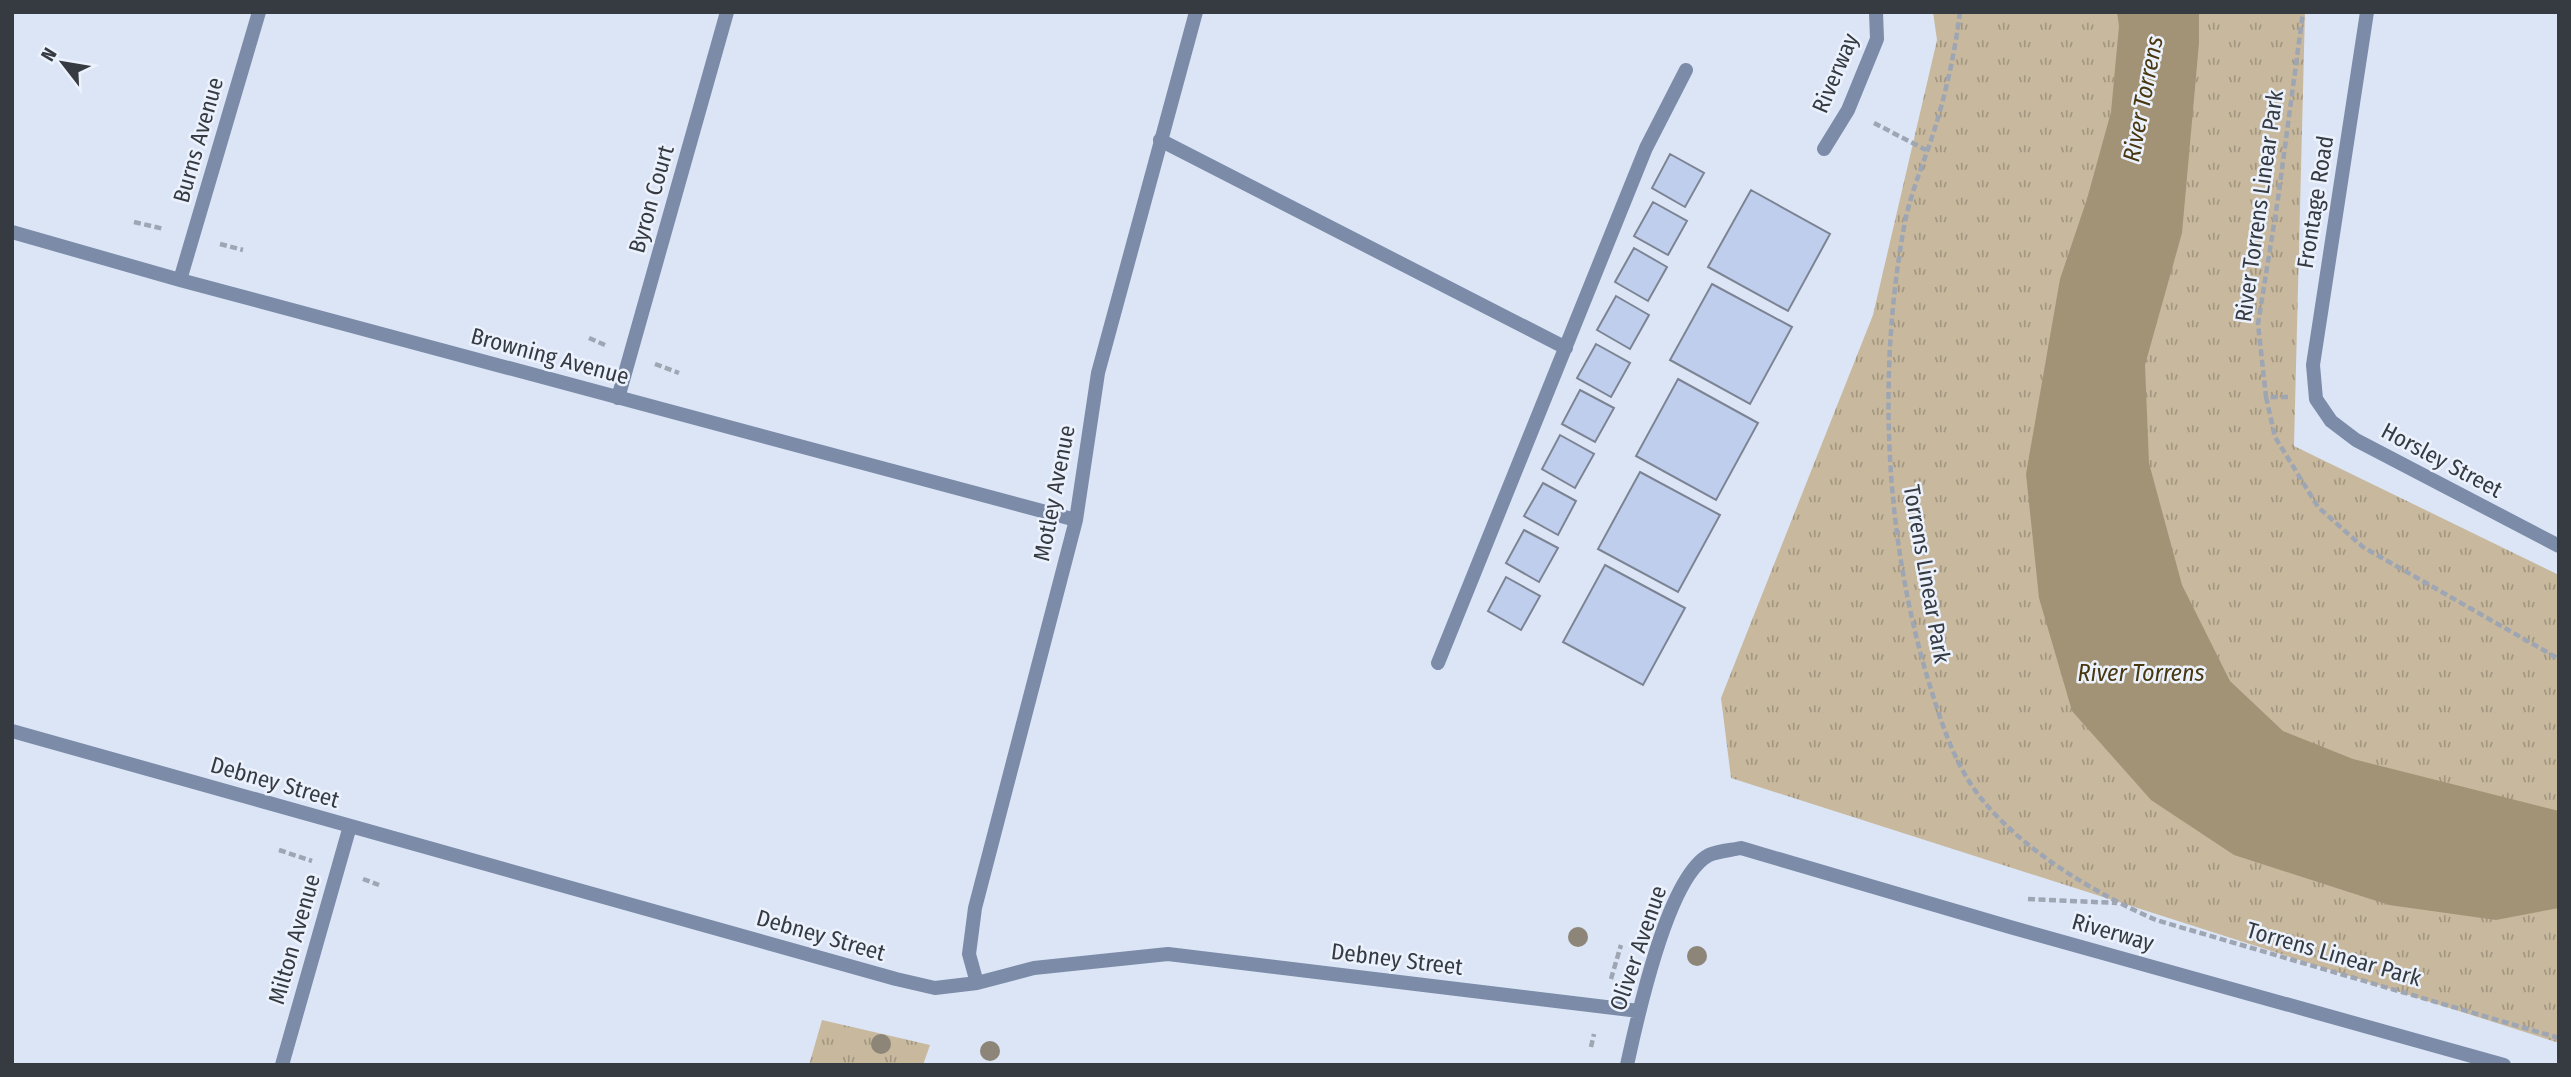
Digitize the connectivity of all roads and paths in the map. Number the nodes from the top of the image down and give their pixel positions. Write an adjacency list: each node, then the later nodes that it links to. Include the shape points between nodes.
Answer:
1 (259, 12): 14 (street, Burns Avenue)
2 (727, 12): 17 (street, Byron Court)
3 (1196, 12): 10 (street, Motley Avenue)
4 (1876, 12): 9 (street, Riverway, via 1877,39)
5 (1960, 12): 12 (path, Torrens Linear Park, via 1949,76)
6 (2303, 12): 16 (path, River Torrens Linear Park, via 2258,324)
7 (2367, 12): 18 (street, Frontage Road, via 2313,365)
8 (1686, 70): 15 (street, via 1646,148)
9 (1848, 110): 11 (street, Riverway); 12 (path)
10 (1160, 140): 15 (street); 19 (street, Motley Avenue, via 1098,373)
11 (1824, 149)
12 (1926, 150): 26 (path, Torrens Linear Park, via 1904,225 1888,360 1898,537 1924,666 1958,762 1980,796 2013,831)
13 (12, 232): 14 (street, Browning Avenue)
14 (180, 280): 17 (street, Browning Avenue)
15 (1566, 348): 22 (street)
16 (2266, 397): 18 (path); 21 (path, River Torrens Linear Park, via 2275,437 2319,507 2363,547)
17 (618, 398): 19 (street, Browning Avenue)
18 (2316, 399): 20 (street, Horsley Street, via 2330,421 2356,440)
19 (1076, 520): 28 (street, Motley Avenue, via 975,908 969,954)
20 (2559, 546)
21 (2559, 659)
22 (1438, 663)
23 (12, 731): 24 (street, Debney Street)
24 (350, 827): 28 (street, Debney Street, via 896,979 935,988); 31 (street, Milton Avenue)
25 (1709, 855): 27 (street, Riverway, via 1741,848); 29 (street, Oliver Avenue, via 1686,878 1671,909)
26 (2121, 904): 27 (path, via 2018,898); 30 (path, Torrens Linear Park, via 2156,920)
27 (2010, 926): 33 (street, Riverway)
28 (977, 983): 29 (street, Debney Street, via 1034,968 1168,954)
29 (1639, 1011): 32 (street, Oliver Avenue)
30 (2559, 1038)
31 (282, 1065)
32 (1627, 1065)
33 (2504, 1065)

